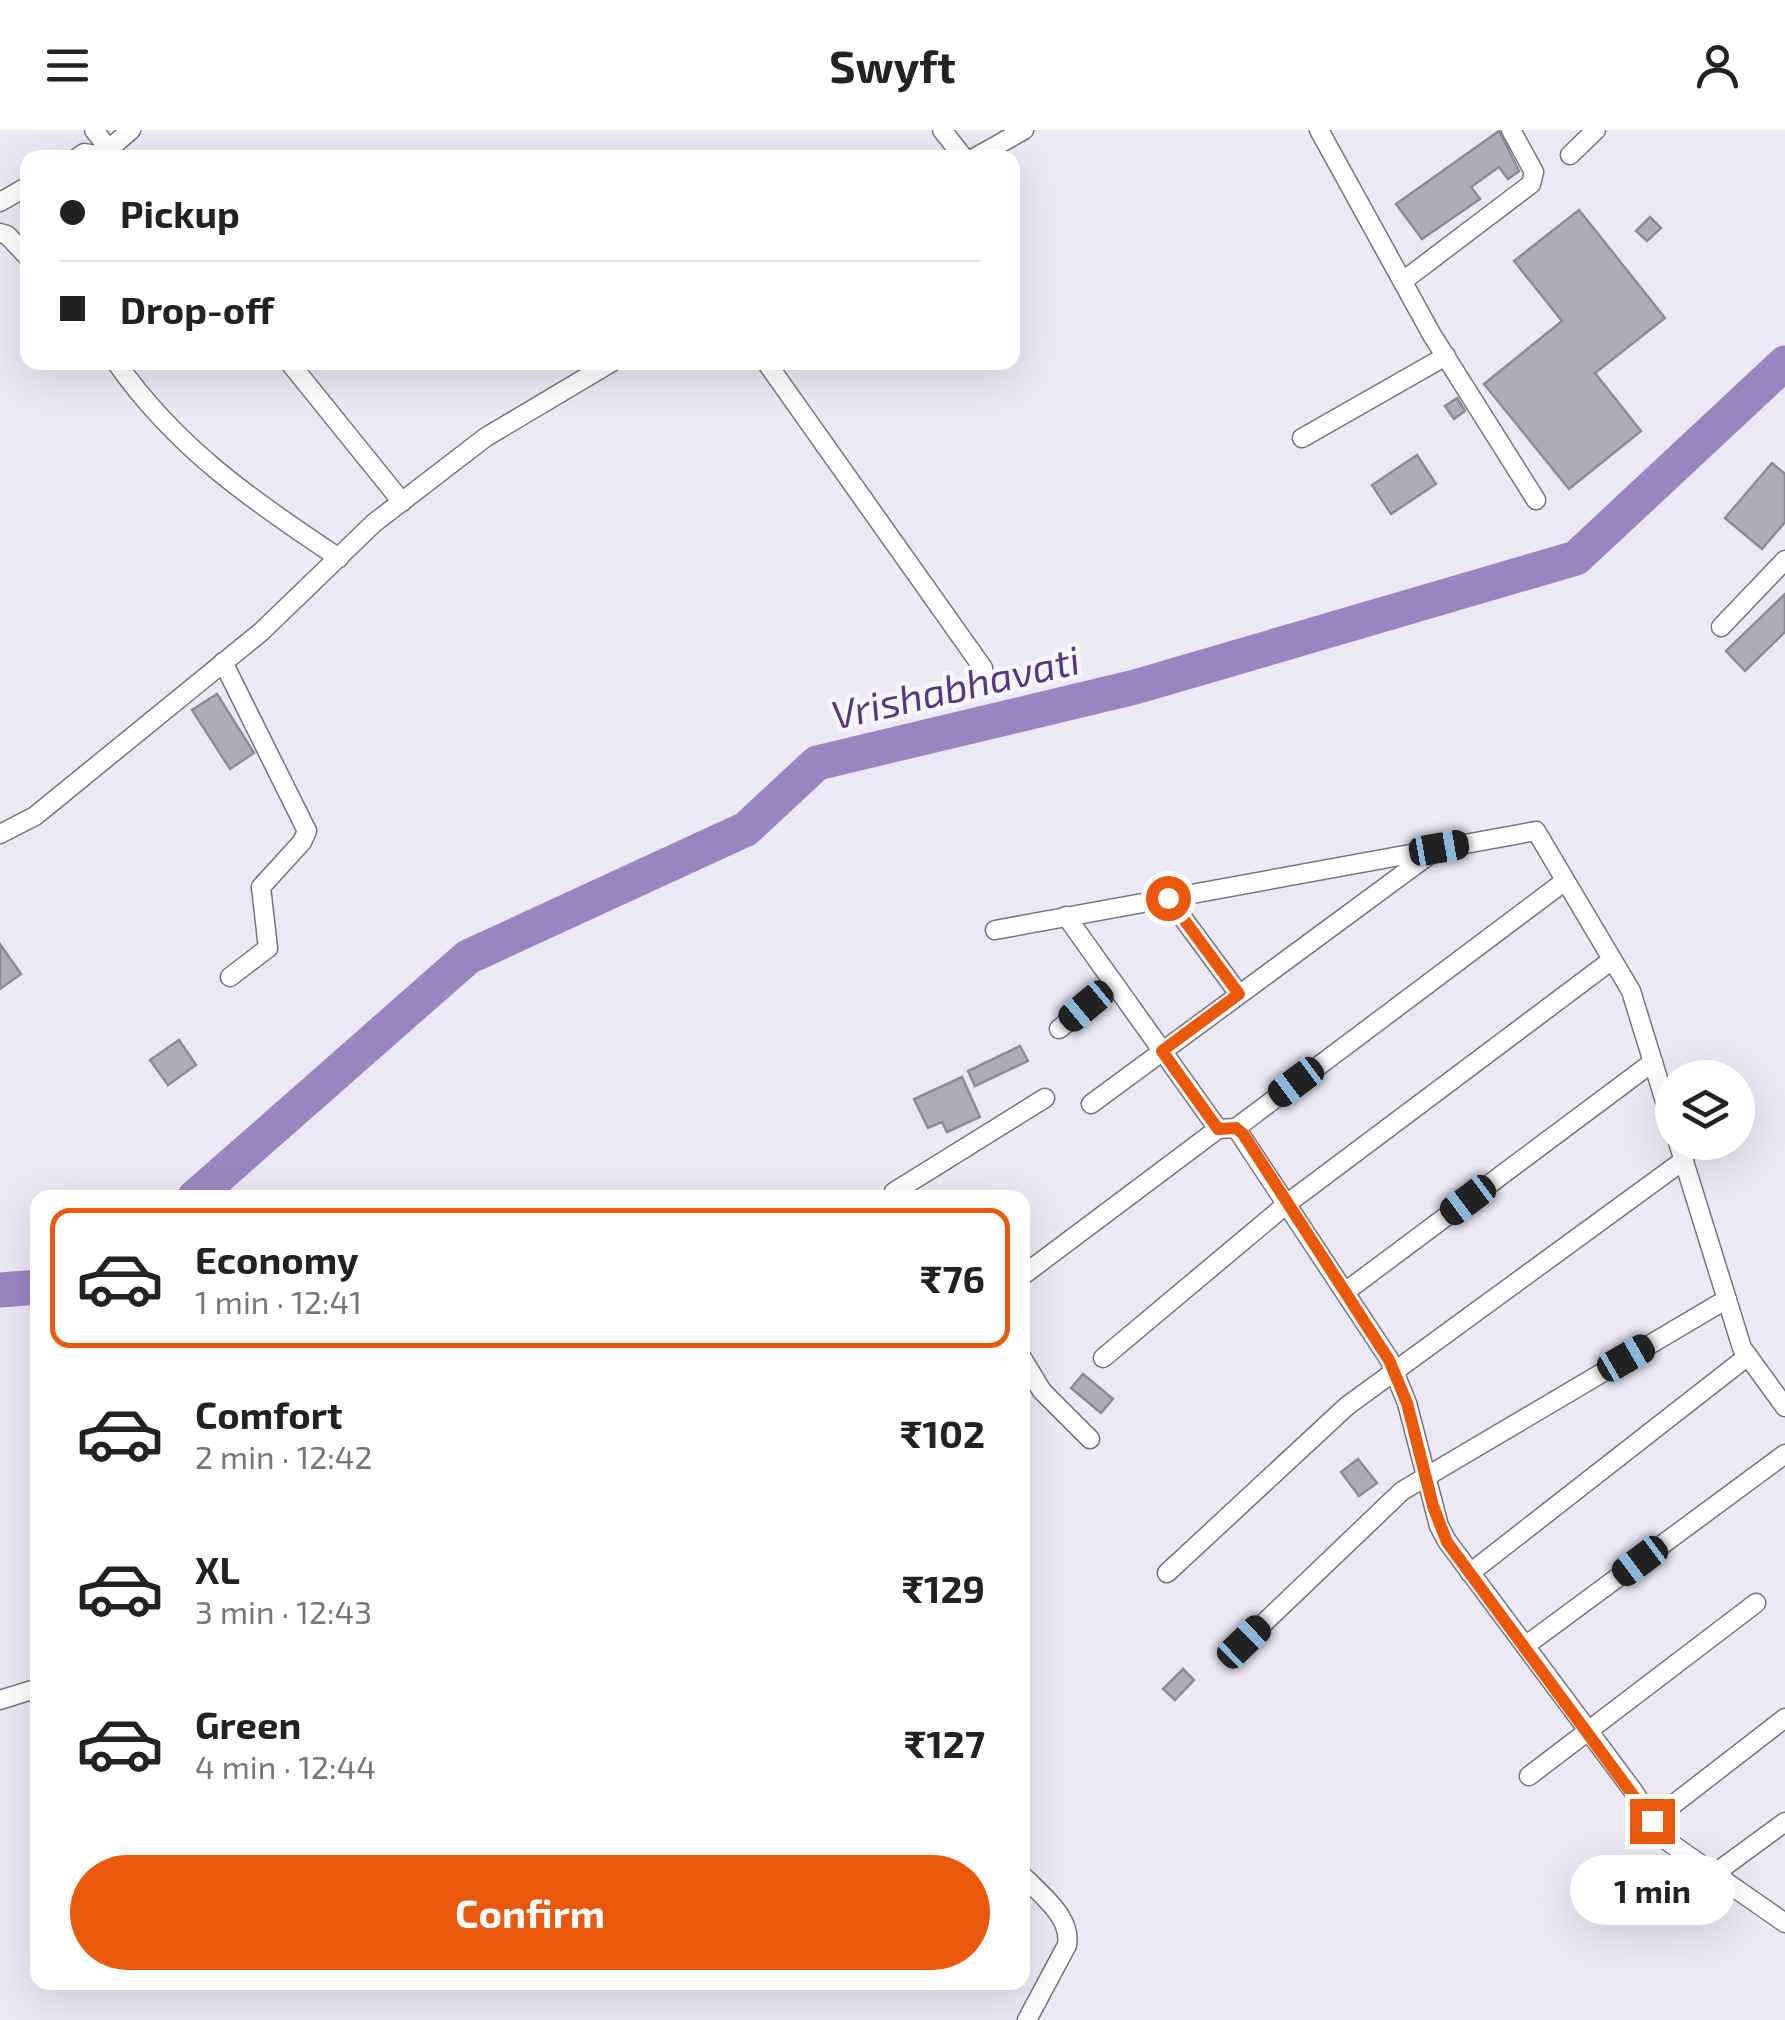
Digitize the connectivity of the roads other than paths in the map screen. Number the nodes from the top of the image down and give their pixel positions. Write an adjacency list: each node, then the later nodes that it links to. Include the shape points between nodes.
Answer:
1 (94, 130): 7 (street)
2 (942, 130): 8 (street)
3 (1024, 130): 9 (street)
4 (1320, 130): 13 (street)
5 (1511, 130): 13 (street, via 1534,172 1531,184)
6 (1596, 130): 10 (street)
7 (109, 150)
8 (958, 150)
9 (988, 150)
10 (1570, 155)
11 (0, 233): 12 (street)
12 (20, 250)
13 (1402, 280): 14 (street)
14 (1446, 356): 19 (street); 20 (street)
15 (121, 370): 22 (street, via 144,403 243,494)
16 (295, 370): 21 (street)
17 (599, 370): 21 (street, via 486,438)
18 (772, 370): 26 (street)
19 (1302, 438)
20 (1536, 500)
21 (402, 502): 22 (street)
22 (339, 558): 25 (street)
23 (1785, 560): 24 (street)
24 (1721, 627)
25 (223, 662): 27 (street, via 35,816); 34 (street, via 307,830 262,886 268,948)
26 (983, 668)
27 (0, 834)
28 (1439, 848): 29 (street, via 1536,831); 30 (street); 36 (street)
29 (1565, 880): 33 (street); 43 (street)
30 (1168, 898): 31 (street); 36 (street)
31 (1066, 916): 32 (street); 35 (street)
32 (995, 930)
33 (1612, 960): 39 (street, via 1631,992); 47 (street)
34 (230, 977)
35 (1114, 984): 37 (street); 38 (street)
36 (1239, 994): 38 (street)
37 (1059, 1029)
38 (1162, 1051): 42 (street); 43 (street)
39 (1653, 1062): 40 (street); 49 (street)
40 (1655, 1069)
41 (1045, 1098): 46 (street)
42 (1092, 1104)
43 (1227, 1128): 47 (street); 48 (street)
44 (1671, 1160): 54 (street)
45 (1683, 1160): 50 (street)
46 (897, 1190)
47 (1288, 1203): 49 (street); 52 (street)
48 (1030, 1270)
49 (1346, 1292): 54 (street)
50 (1726, 1299): 51 (street); 58 (street)
51 (1748, 1356): 55 (street); 59 (street)
52 (1103, 1358)
53 (1030, 1371): 56 (street)
54 (1395, 1373): 58 (street); 60 (street, via 1347,1406)
55 (1785, 1407)
56 (1090, 1440)
57 (1785, 1454): 63 (street)
58 (1426, 1475): 59 (street, via 1439,1526); 62 (street)
59 (1470, 1572): 63 (street)
60 (1167, 1573)
61 (1756, 1602): 67 (street)
62 (1244, 1642)
63 (1525, 1646): 67 (street)
64 (30, 1691): 65 (street)
65 (0, 1700)
66 (1785, 1718): 69 (street)
67 (1588, 1731): 68 (street); 69 (street)
68 (1529, 1776)
69 (1652, 1821): 71 (street, via 1663,1838)
70 (1785, 1822): 71 (street)
71 (1714, 1874): 73 (street)
72 (1030, 1884): 74 (street, via 1069,1934)
73 (1785, 1924)
74 (1027, 2020)

